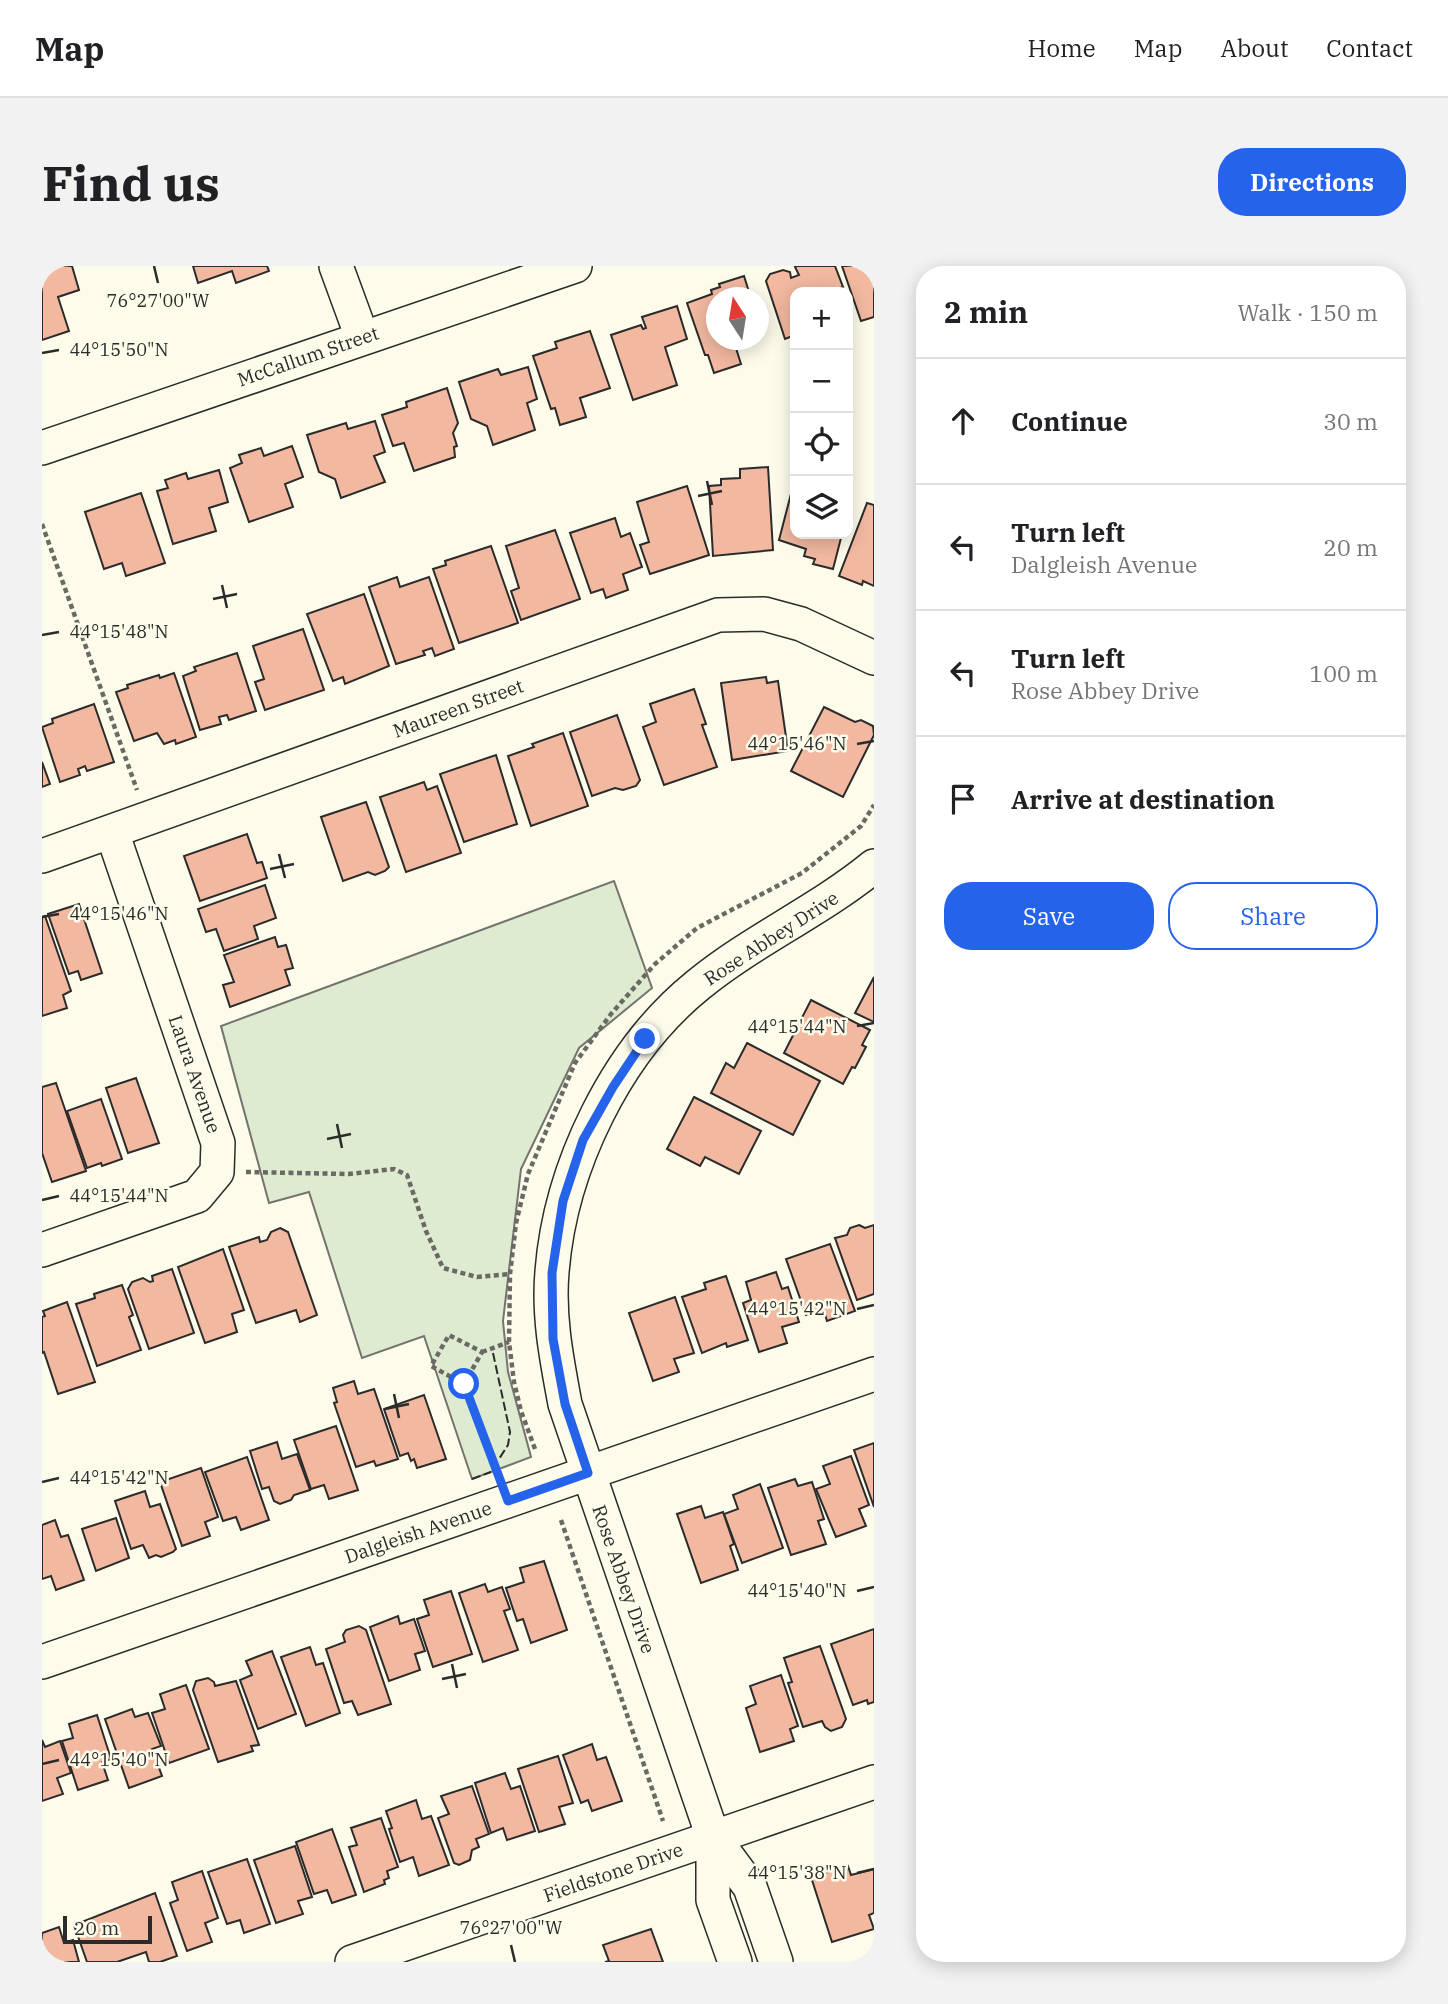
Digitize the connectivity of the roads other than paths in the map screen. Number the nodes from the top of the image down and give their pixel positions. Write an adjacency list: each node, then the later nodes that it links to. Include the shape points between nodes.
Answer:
1 (336, 266): 3 (street)
2 (575, 266): 3 (street, McCallum Street)
3 (362, 337): 4 (street, McCallum Street)
4 (42, 448)
5 (874, 658): 6 (street, Maureen Street, via 801,624 764,614 718,615)
6 (112, 832): 7 (street, Maureen Street); 9 (street, Laura Avenue, via 218,1143 217,1172 197,1196)
7 (42, 856)
8 (874, 866): 11 (street, Rose Abbey Drive, via 843,891 738,955 687,995 645,1039 583,1140 563,1201 552,1273 553,1339 565,1404)
9 (42, 1250)
10 (874, 1374): 11 (street, Dalgleish Avenue)
11 (588, 1473): 12 (street, Dalgleish Avenue); 14 (street, Rose Abbey Drive)
12 (42, 1662)
13 (874, 1782): 14 (street, Fieldstone Drive)
14 (713, 1837): 15 (street, Fieldstone Drive); 16 (street, Rose Abbey Drive, via 713,1900); 17 (street, Rose Abbey Drive, via 750,1887)
15 (352, 1962)
16 (735, 1962)
17 (776, 1962)

